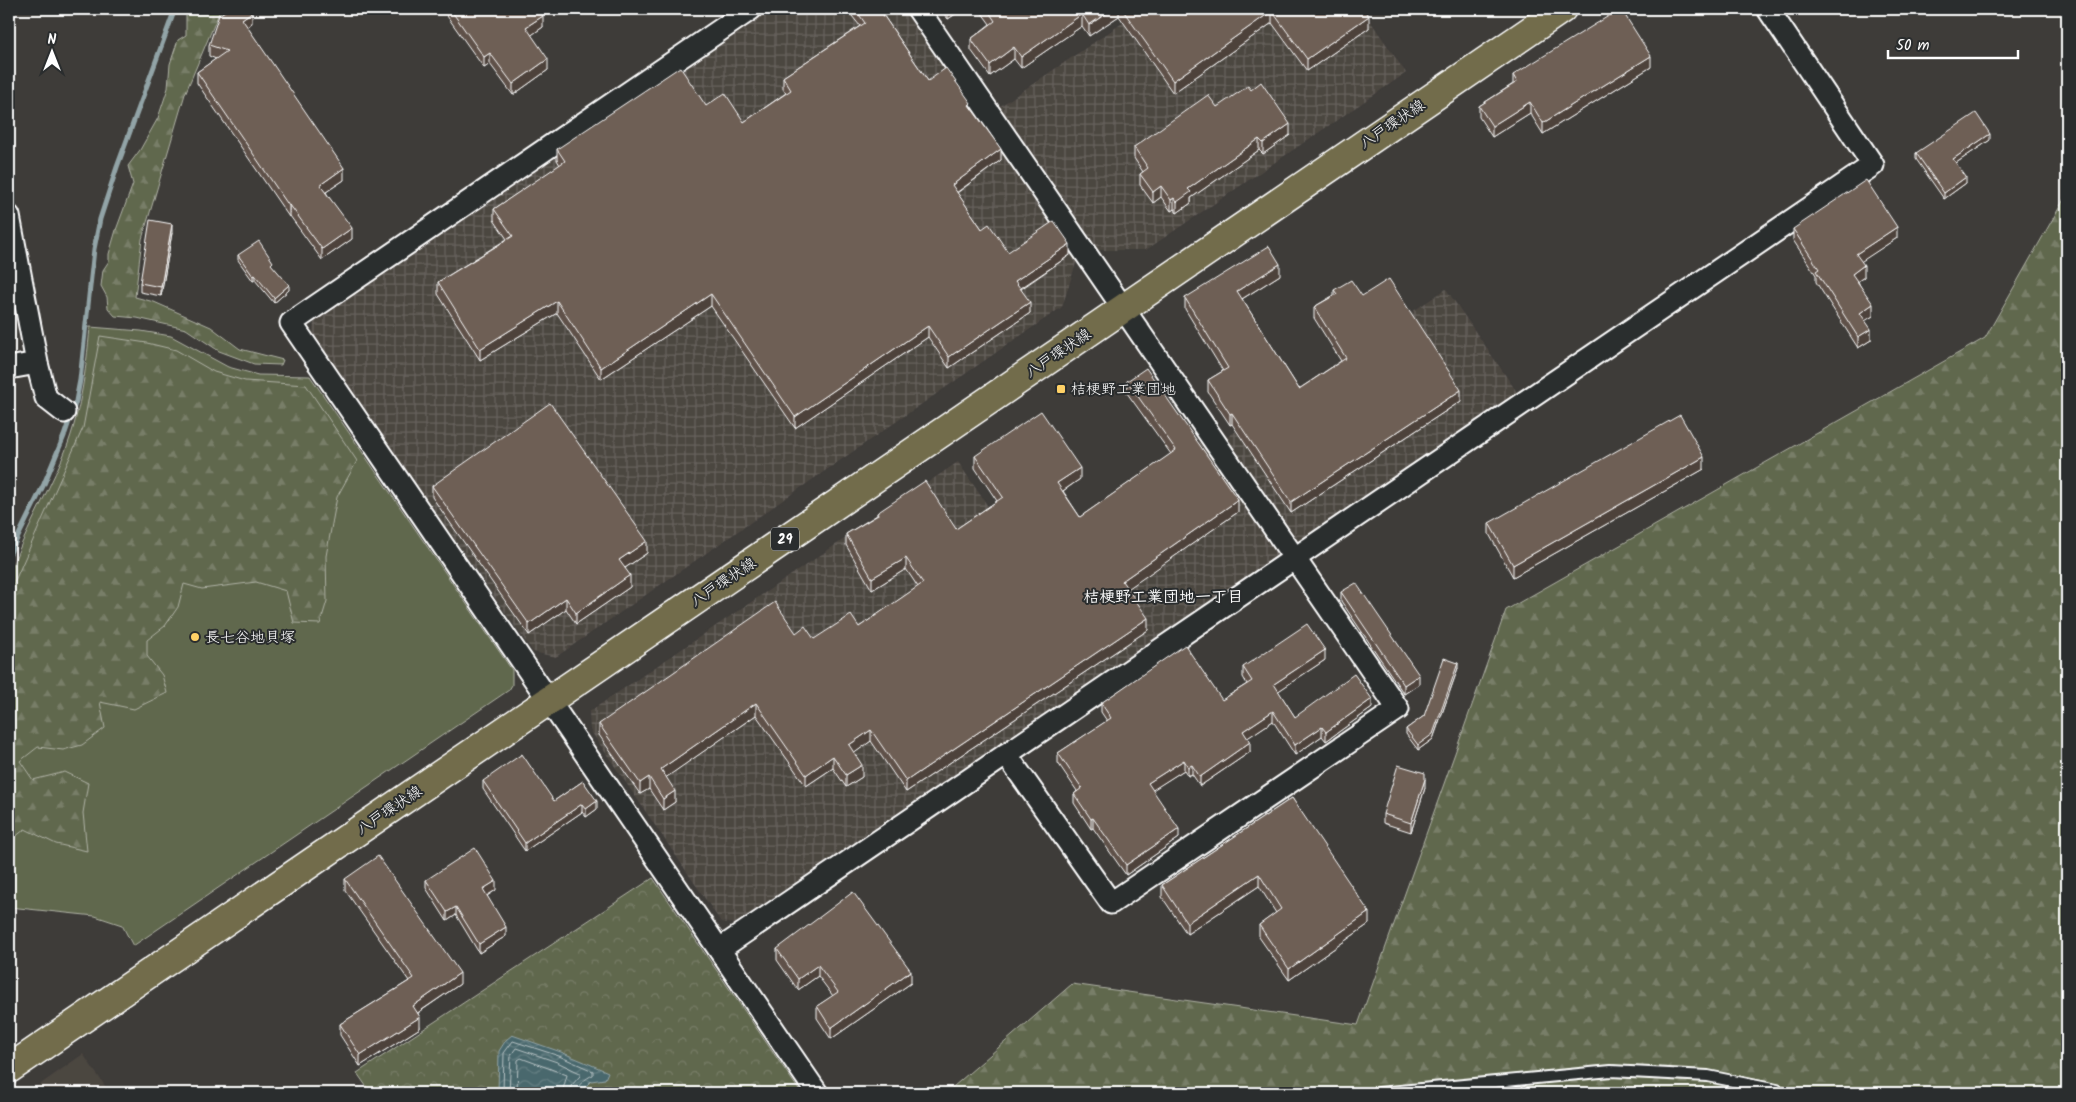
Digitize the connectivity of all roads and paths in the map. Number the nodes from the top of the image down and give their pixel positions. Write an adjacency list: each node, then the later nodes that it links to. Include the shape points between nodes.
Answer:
1 (751, 9): 11 (street, via 291,323)
2 (918, 9): 6 (street)
3 (1562, 9): 6 (main road, 八戸環状線 / 29)
4 (1768, 9): 10 (street, via 1873,164)
5 (9, 216): 7 (street)
6 (1122, 308): 10 (street); 11 (main road, 八戸環状線 / 29)
7 (37, 363): 8 (street); 9 (street, via 46,398)
8 (9, 368)
9 (64, 412)
10 (1295, 558): 12 (street); 12 (street, via 1398,709 1111,903)
11 (550, 701): 13 (street); 14 (main road, 八戸環状線 / 29)
12 (1006, 754): 13 (street)
13 (720, 949): 15 (street)
14 (9, 1069)
15 (817, 1093)
16 (1379, 1093): 17 (lane, via 1611,1071 1708,1076)
17 (1782, 1093)

